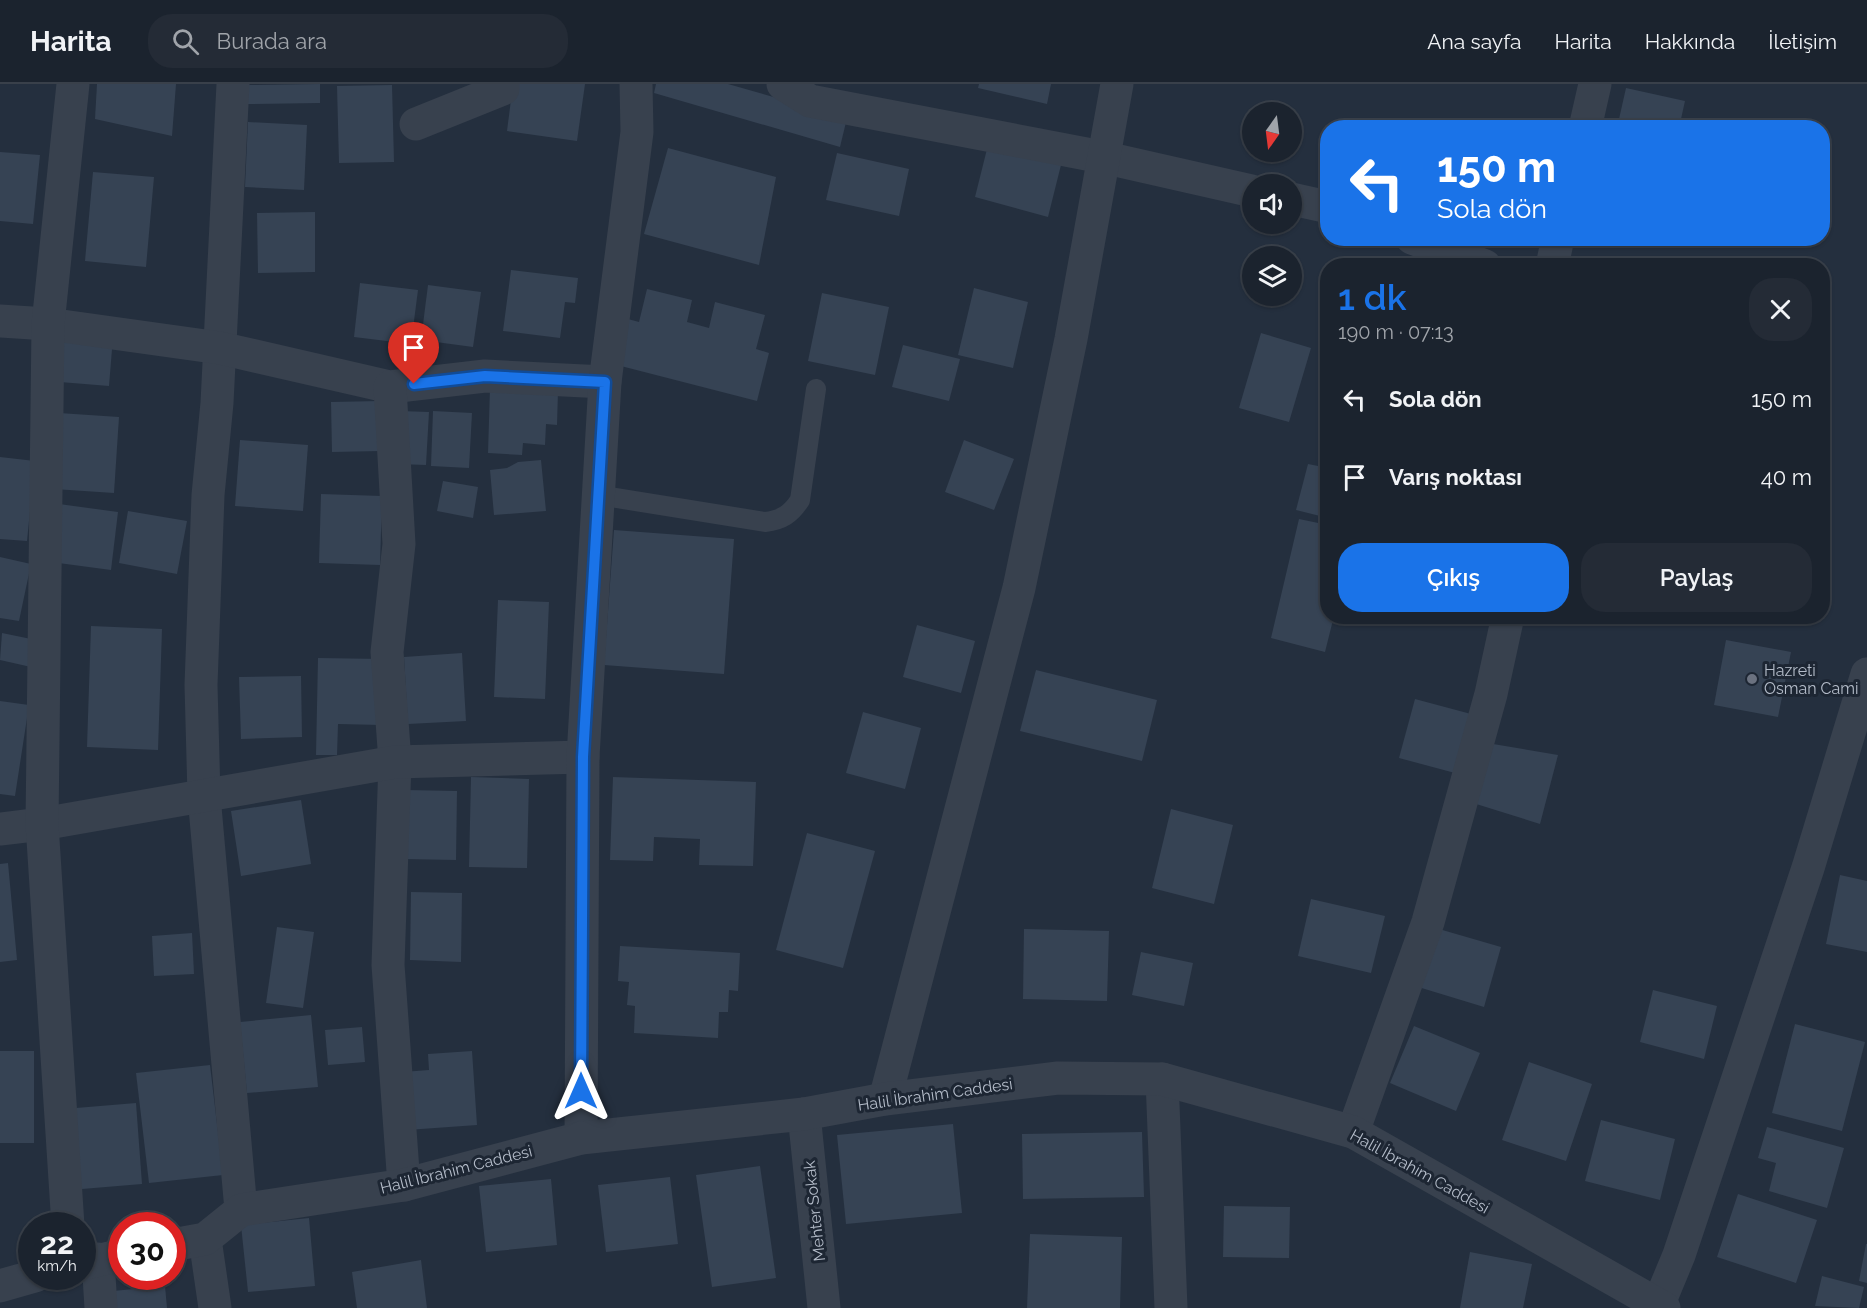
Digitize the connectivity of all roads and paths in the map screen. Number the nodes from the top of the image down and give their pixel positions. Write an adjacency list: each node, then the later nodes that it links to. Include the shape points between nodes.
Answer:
1 (73, 84): 17 (street)
2 (233, 84): 18 (street)
3 (503, 84): 9 (street, via 503,89)
4 (636, 84): 19 (street, via 637,132)
5 (783, 84): 10 (street, via 810,101)
6 (1117, 84): 10 (street)
7 (1595, 84): 8 (street)
8 (1587, 120)
9 (416, 124)
10 (1102, 157): 11 (street); 31 (street, via 1071,339 1019,588)
11 (1242, 189)
12 (1302, 201): 13 (street)
13 (1320, 205)
14 (1433, 246): 15 (street)
15 (1464, 258)
16 (0, 321): 17 (street)
17 (48, 324): 18 (street); 28 (street)
18 (220, 348): 20 (street); 27 (street, via 208,495 201,686)
19 (605, 382): 20 (street, via 485,376); 22 (street)
20 (390, 387): 26 (street, via 399,544 387,652)
21 (816, 389): 22 (lane, via 800,500 783,518 765,522)
22 (598, 495): 25 (street)
23 (1506, 624): 33 (street, via 1491,694 1428,922)
24 (1867, 674): 43 (street, via 1804,879)
25 (583, 757): 26 (street); 34 (street)
26 (395, 762): 27 (street); 35 (street, via 388,965)
27 (204, 796): 28 (street); 36 (street)
28 (42, 824): 29 (street); 37 (street)
29 (0, 829)
30 (1162, 1079): 31 (street, Halil İbrahim Caddesi, via 1058,1078); 33 (street, Halil İbrahim Caddesi); 47 (street)
31 (885, 1099): 32 (street, Halil İbrahim Caddesi)
32 (804, 1114): 34 (street, Halil İbrahim Caddesi); 46 (street, Mehter Sokak)
33 (1353, 1131): 43 (street, Halil İbrahim Caddesi)
34 (581, 1138): 35 (street, Halil İbrahim Caddesi)
35 (404, 1185): 36 (street, Halil İbrahim Caddesi)
36 (241, 1210): 38 (street)
37 (67, 1212)
38 (205, 1239): 39 (street); 45 (street)
39 (186, 1242)
40 (100, 1259): 44 (street)
41 (18, 1281): 42 (street)
42 (0, 1286)
43 (1660, 1307)
44 (100, 1308)
45 (215, 1308)
46 (824, 1308)
47 (1171, 1308)

